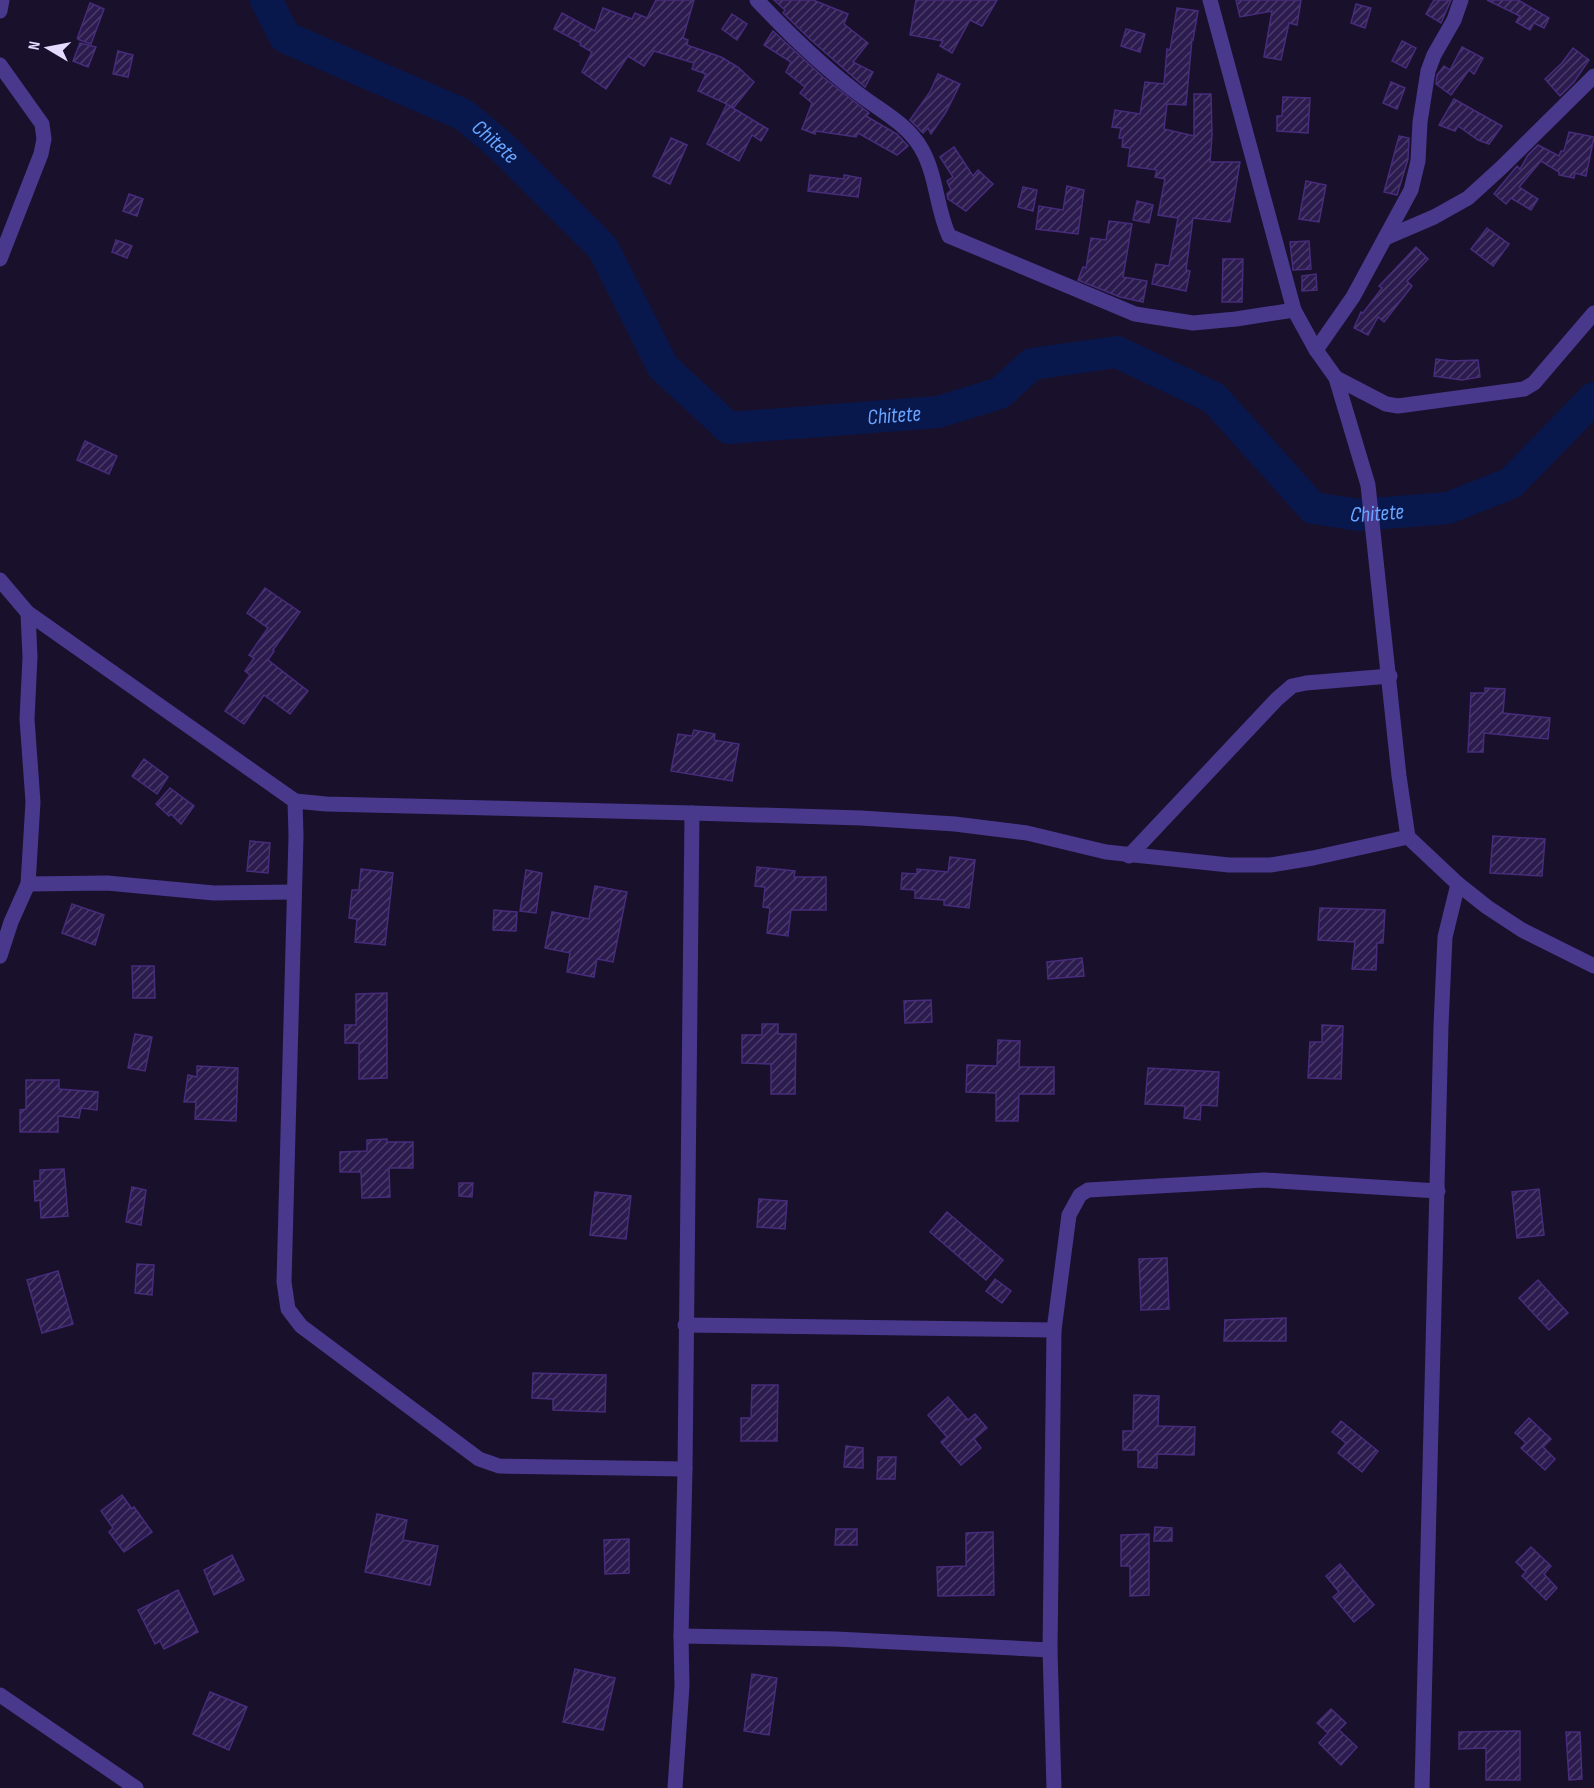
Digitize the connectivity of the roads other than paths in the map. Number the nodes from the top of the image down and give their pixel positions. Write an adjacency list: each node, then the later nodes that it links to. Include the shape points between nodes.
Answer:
1 (2, 0): 5 (street)
2 (757, 0): 10 (street, via 855,92 899,122 920,146 932,171 949,236 1136,314 1192,323)
3 (1210, 0): 10 (street)
4 (1461, 0): 8 (street, via 1428,71 1411,190)
5 (0, 11)
6 (0, 64): 9 (street, via 42,124 44,139)
7 (1594, 76): 8 (street, via 1468,198)
8 (1385, 238): 12 (street, via 1353,297)
9 (0, 259)
10 (1294, 310): 12 (street)
11 (1594, 313): 13 (street, via 1534,383 1524,389 1398,406 1386,404)
12 (1316, 350): 13 (street)
13 (1336, 378): 16 (street, via 1368,485)
14 (0, 580): 15 (street)
15 (28, 613): 17 (street); 21 (street, via 27,719 33,802)
16 (1389, 676): 19 (street); 20 (street, via 1292,686)
17 (295, 801): 18 (street); 23 (street)
18 (692, 813): 20 (street, via 955,824 1027,833); 27 (street)
19 (1408, 837): 20 (street, via 1270,865); 22 (street)
20 (1129, 856)
21 (28, 884): 23 (street, via 107,883 214,893); 24 (street)
22 (1458, 884): 25 (street, via 1522,930); 26 (street, via 1445,937)
23 (294, 892): 29 (street, via 284,1282 288,1310 301,1326 479,1459 499,1466)
24 (0, 956)
25 (1594, 966)
26 (1438, 1191): 28 (street, via 1264,1180 1088,1190 1080,1195 1069,1215); 37 (street)
27 (685, 1325): 28 (street); 29 (street)
28 (1054, 1330): 31 (street)
29 (685, 1469): 30 (street)
30 (681, 1636): 31 (street); 35 (street)
31 (1050, 1650): 36 (street)
32 (0, 1695): 33 (street)
33 (112, 1781): 34 (street)
34 (136, 1788)
35 (675, 1788)
36 (1054, 1788)
37 (1422, 1788)

